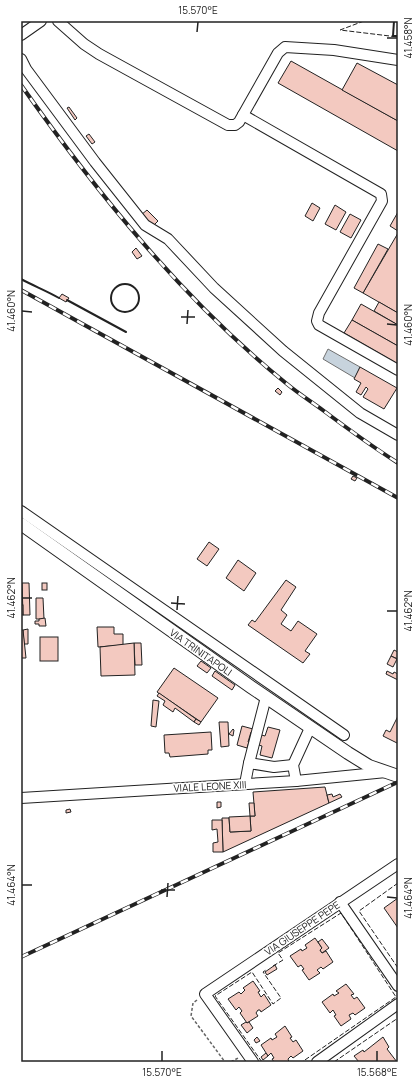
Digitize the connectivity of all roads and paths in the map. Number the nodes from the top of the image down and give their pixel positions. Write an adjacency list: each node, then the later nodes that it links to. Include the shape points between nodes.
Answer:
1 (41, 21): 3 (street)
2 (58, 21): 6 (street, via 84,44 100,54 226,125 235,125)
3 (21, 35)
4 (21, 59): 8 (street, via 95,162 145,225 168,239 214,288 284,351 360,412)
5 (398, 60): 6 (street, via 334,50 285,47 278,53)
6 (243, 115): 7 (street, via 381,194 382,201 316,321)
7 (398, 370)
8 (398, 435)
9 (21, 511): 11 (street)
10 (21, 524): 11 (main road, VIA TRINITAPOLI)
11 (100, 573): 12 (street); 13 (main road, VIA TRINITAPOLI)
12 (214, 645): 13 (street); 14 (street)
13 (207, 656): 15 (main road, VIA TRINITAPOLI)
14 (257, 675): 15 (street); 17 (street)
15 (251, 687): 16 (main road, VIA TRINITAPOLI)
16 (266, 697): 18 (main road, VIA TRINITAPOLI); 21 (street)
17 (305, 708): 18 (street); 20 (street)
18 (297, 719): 19 (main road, VIA TRINITAPOLI)
19 (310, 728): 22 (street); 23 (main road, VIA TRINITAPOLI, via 358,760)
20 (344, 734)
21 (249, 764): 22 (street, via 274,767); 26 (street)
22 (293, 765): 25 (street)
23 (386, 772): 24 (main road, VIALE LEONE XIII); 25 (street, VIALE LEONE XIII)
24 (398, 776)
25 (296, 782): 26 (street, VIALE LEONE XIII)
26 (246, 784): 27 (street, VIALE LEONE XIII)
27 (21, 798)
28 (398, 864): 29 (street, VIA GIUSEPPE PEPE)
29 (340, 902): 30 (street); 31 (street, VIA GIUSEPPE PEPE)
30 (398, 986)
31 (205, 994): 33 (path, via 193,1003 191,1016); 34 (street)
32 (398, 1004): 35 (street)
33 (224, 1062)
34 (253, 1062)
35 (317, 1062)

